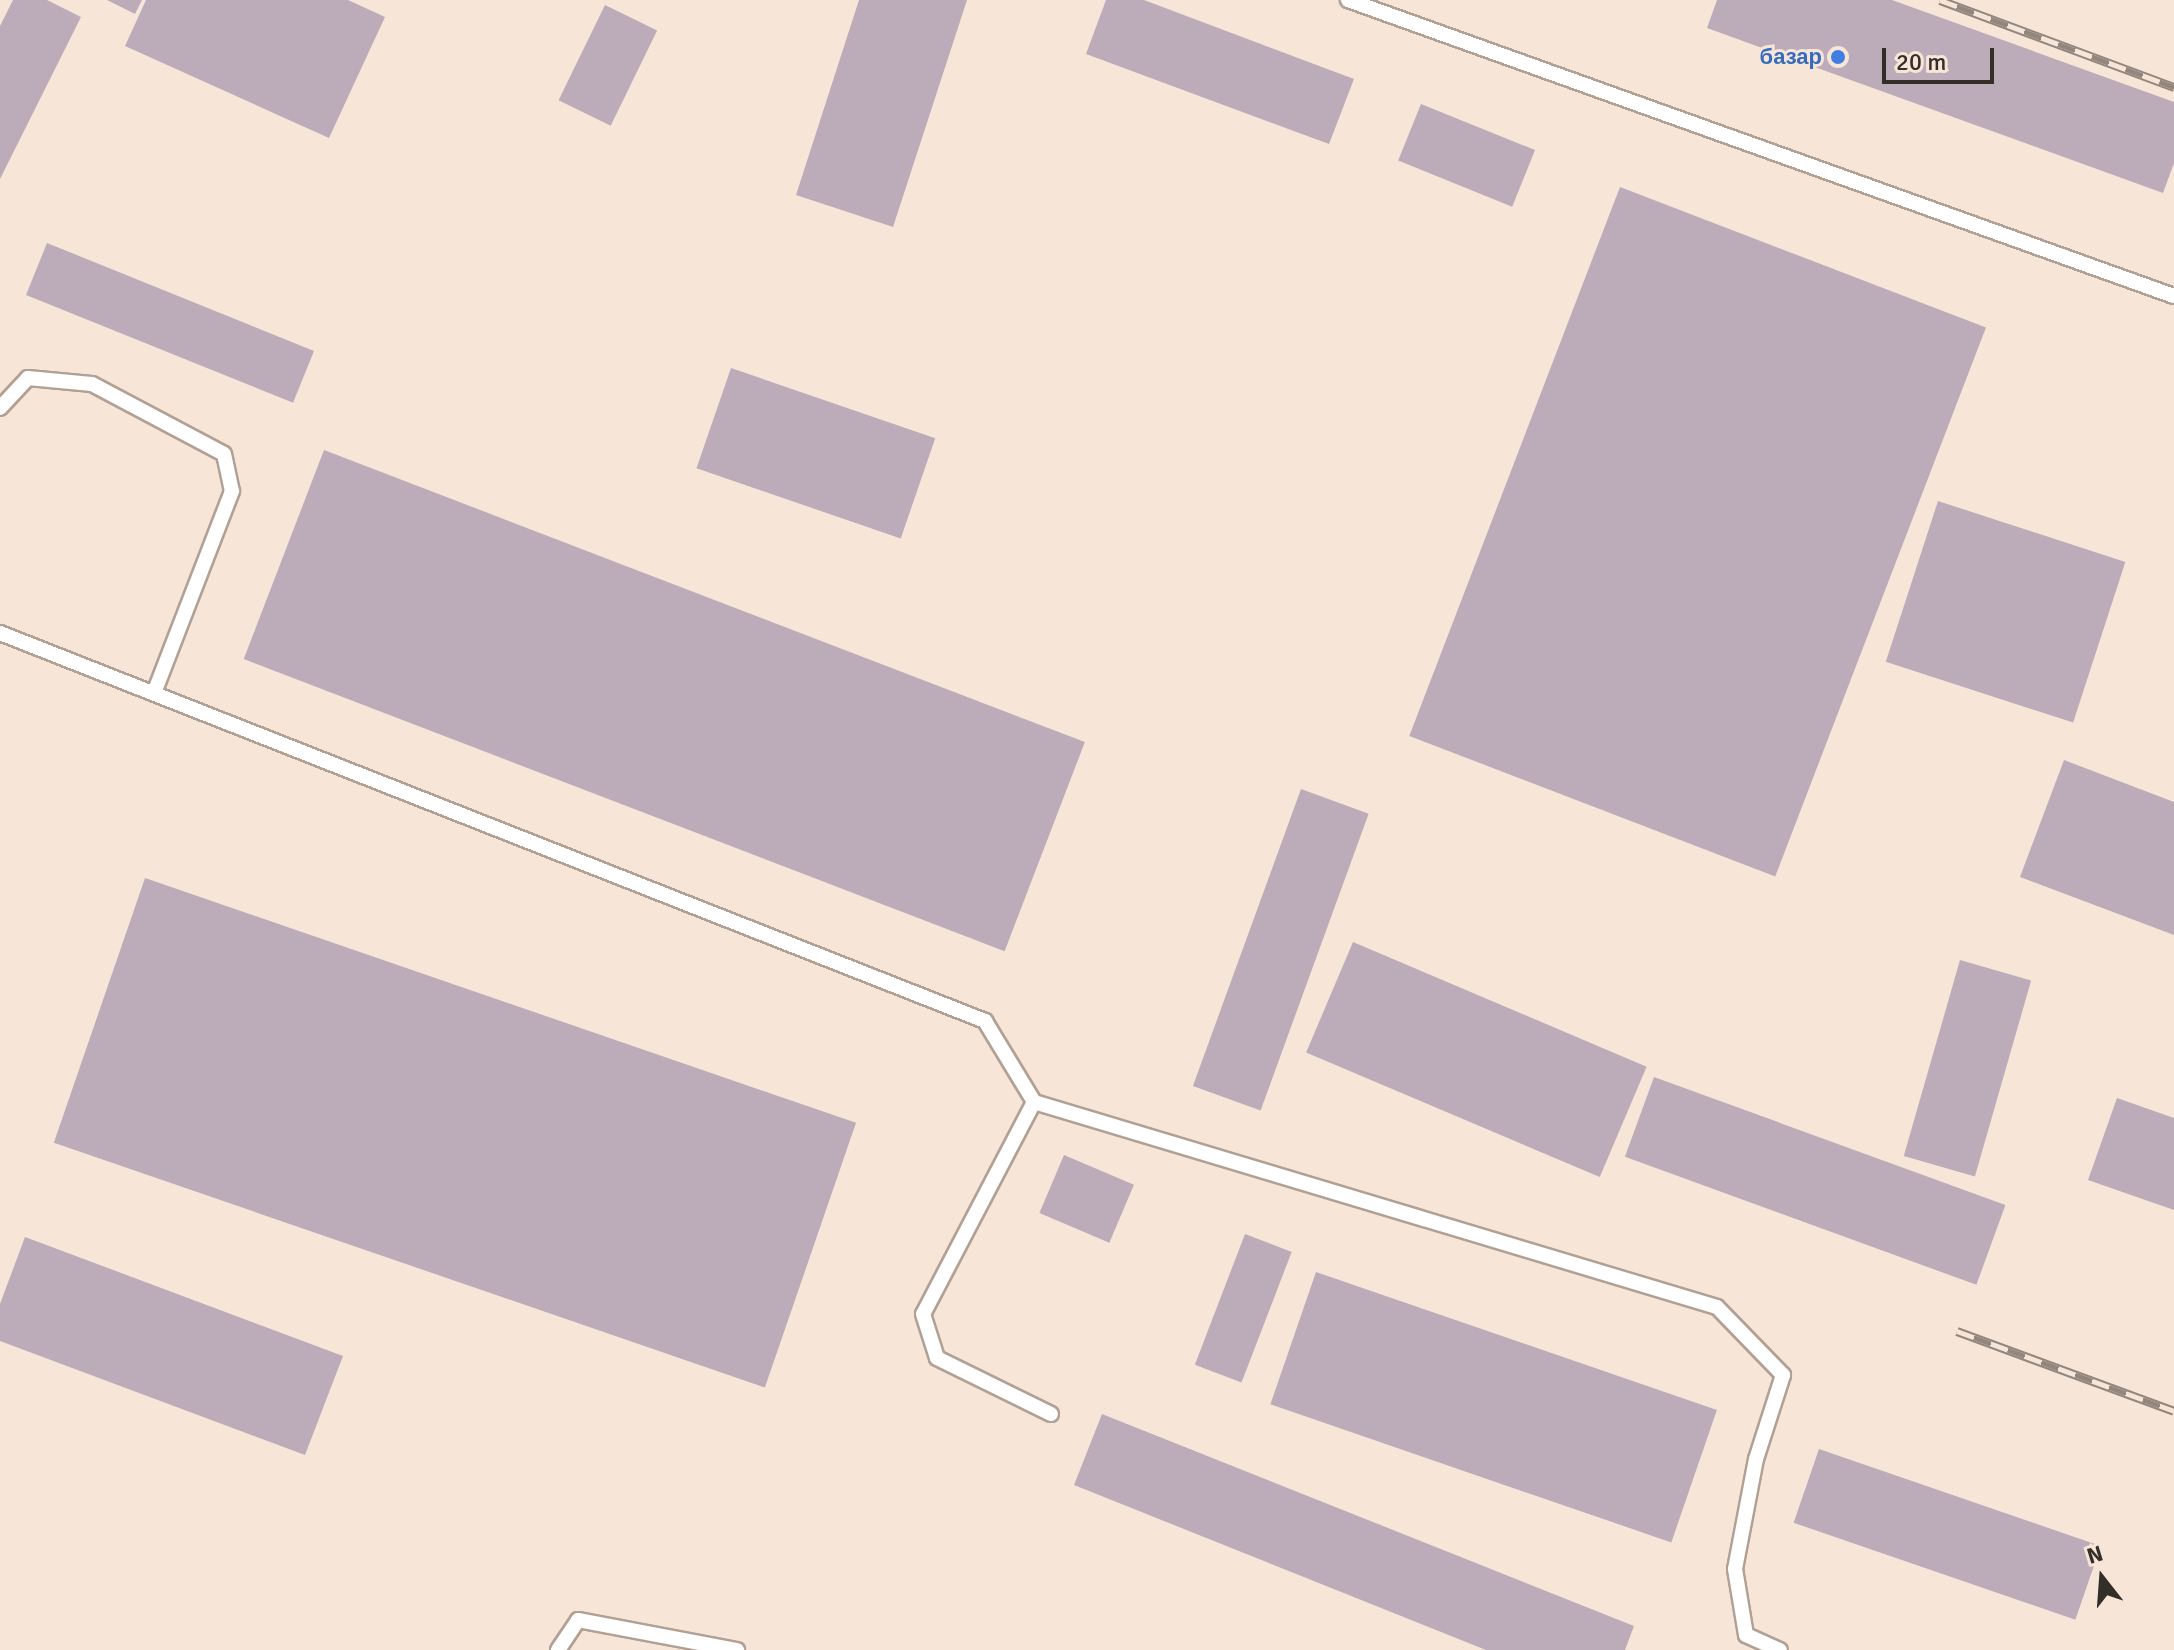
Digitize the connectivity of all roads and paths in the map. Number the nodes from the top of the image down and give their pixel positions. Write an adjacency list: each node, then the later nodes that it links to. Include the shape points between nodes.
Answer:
1 (1348, 0): 2 (lane)
2 (2174, 296)
3 (0, 408): 5 (lane, via 28,378 92,384 224,454 232,491)
4 (0, 633): 5 (lane)
5 (154, 693): 6 (lane, via 985,1021)
6 (1034, 1102): 7 (lane, via 923,1314 937,1358); 10 (lane, via 1717,1307 1783,1375 1756,1459 1735,1569 1746,1635)
7 (1051, 1414)
8 (558, 1650): 9 (lane, via 578,1620)
9 (737, 1650)
10 (1780, 1650)

